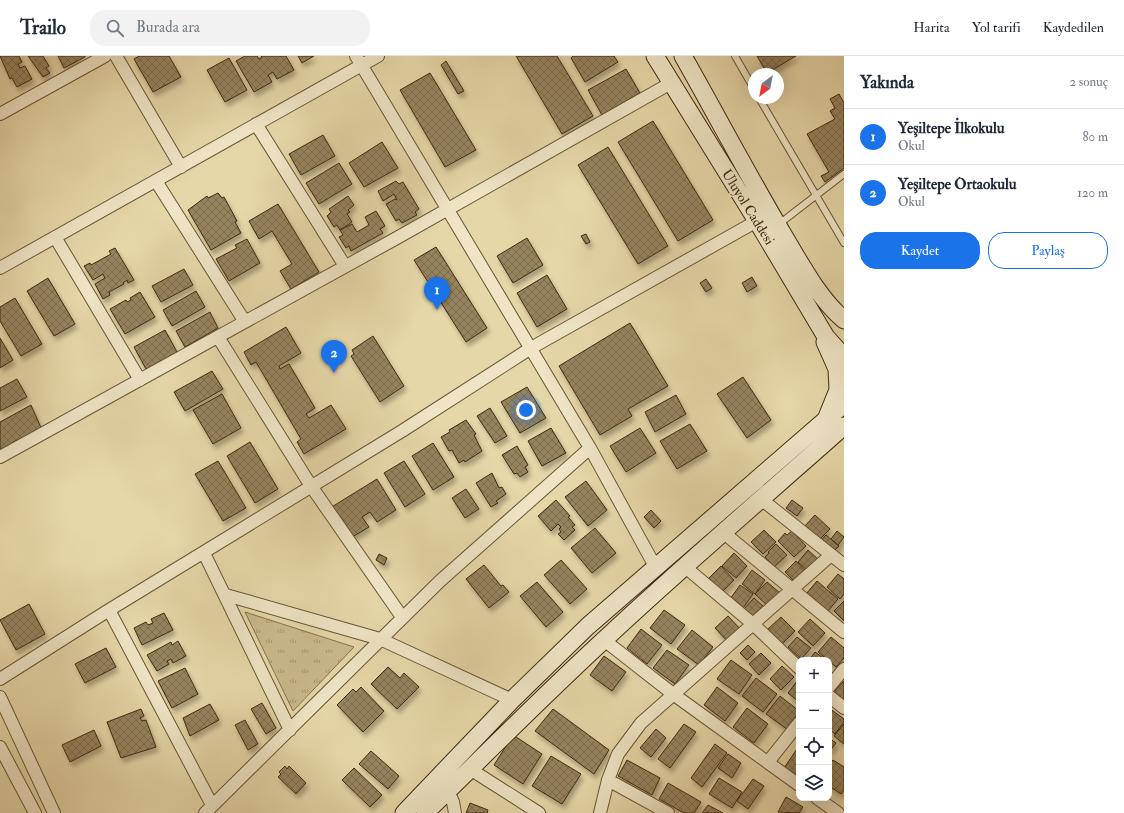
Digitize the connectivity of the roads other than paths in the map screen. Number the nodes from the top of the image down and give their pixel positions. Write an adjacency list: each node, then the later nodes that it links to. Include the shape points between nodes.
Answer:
1 (105, 56): 11 (street)
2 (116, 56): 13 (street)
3 (378, 56): 7 (street)
4 (655, 56): 9 (main road, Uluyol Caddesi)
5 (683, 56): 19 (main road, Uluyol Caddesi)
6 (735, 56): 8 (lane)
7 (358, 60): 12 (street); 17 (street)
8 (748, 79)
9 (671, 83): 17 (street); 18 (main road, Uluyol Caddesi)
10 (763, 104): 16 (lane)
11 (0, 114)
12 (256, 124): 13 (street); 23 (street)
13 (181, 167): 15 (street)
14 (844, 174): 16 (lane)
15 (156, 180): 20 (street); 25 (street)
16 (816, 195): 19 (lane); 21 (lane)
17 (448, 208): 23 (street); 28 (street)
18 (757, 221): 26 (main road, Uluyol Caddesi); 28 (street)
19 (778, 225): 24 (main road, Uluyol Caddesi, via 817,291)
20 (55, 238): 22 (street); 30 (street)
21 (844, 243)
22 (2, 263)
23 (345, 266): 25 (street)
24 (844, 320)
25 (246, 322): 27 (street)
26 (818, 323): 29 (main road, Uluyol Caddesi, via 826,337); 33 (main road, via 837,369 838,390 829,414)
27 (218, 337): 30 (street); 36 (street)
28 (531, 348): 34 (street); 36 (street)
29 (844, 356)
30 (140, 380): 35 (street)
31 (844, 404): 33 (main road)
32 (844, 426): 37 (main road)
33 (819, 427): 43 (main road)
34 (590, 448): 43 (street); 47 (street)
35 (0, 457)
36 (311, 486): 39 (street); 47 (street)
37 (761, 499): 38 (main road); 40 (street)
38 (724, 534): 42 (main road); 44 (street)
39 (204, 552): 45 (street); 46 (street)
40 (831, 555): 41 (street); 44 (street)
41 (844, 565)
42 (684, 566): 48 (street); 51 (main road)
43 (656, 568): 59 (main road, via 588,626)
44 (793, 589): 48 (street); 49 (street)
45 (226, 595): 50 (street); 62 (street)
46 (109, 610): 54 (street); 70 (street)
47 (402, 617): 50 (street)
48 (754, 624): 52 (street); 56 (street)
49 (844, 632)
50 (380, 639): 59 (street); 62 (street)
51 (604, 640): 56 (street); 65 (main road)
52 (796, 665)
53 (844, 669): 55 (street)
54 (0, 680)
55 (832, 683)
56 (673, 694): 64 (street); 66 (street, via 641,723 618,754)
57 (0, 698): 72 (street)
58 (832, 698): 60 (street)
59 (512, 700): 73 (main road)
60 (844, 708)
61 (796, 727): 64 (street)
62 (290, 730): 70 (street)
63 (0, 747): 71 (street)
64 (768, 762): 67 (street)
65 (470, 769): 68 (main road); 76 (street)
66 (608, 780): 77 (street); 78 (street)
67 (796, 783)
68 (448, 791): 74 (main road); 75 (street)
69 (821, 801): 79 (street)
70 (208, 809)
71 (35, 813)
72 (54, 813)
73 (404, 813)
74 (425, 813)
75 (455, 813)
76 (539, 813)
77 (600, 813)
78 (668, 813)
79 (838, 813)

